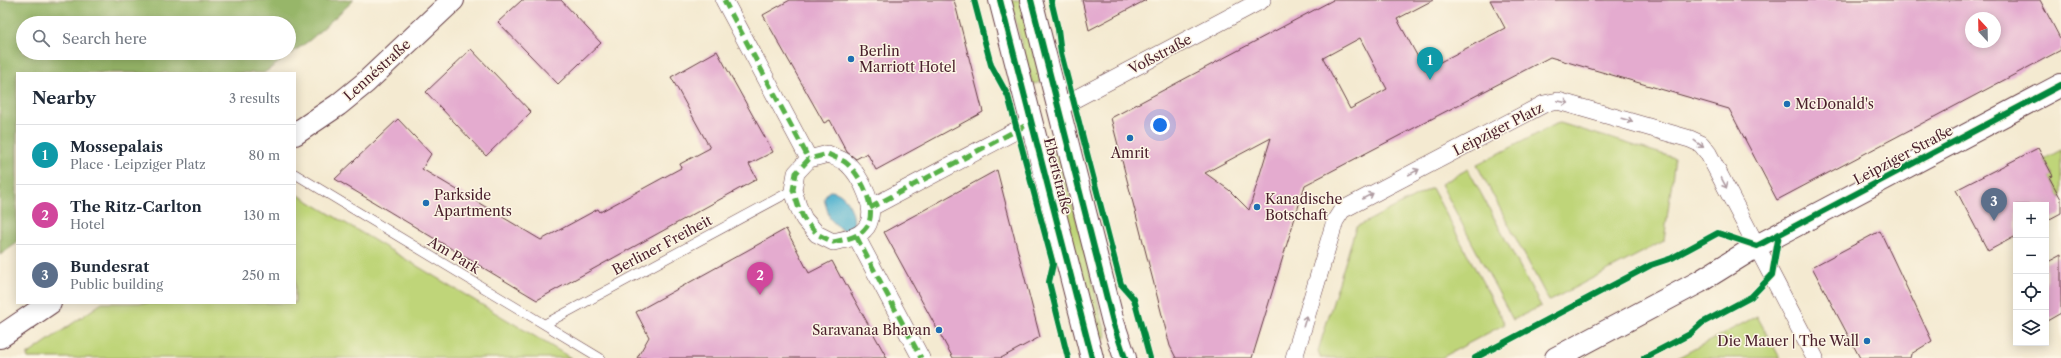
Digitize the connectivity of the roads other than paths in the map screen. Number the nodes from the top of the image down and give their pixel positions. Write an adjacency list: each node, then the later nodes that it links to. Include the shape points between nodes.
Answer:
1 (453, 0): 9 (main road, Lennéstraße, via 365,83)
2 (724, 0): 10 (street)
3 (1000, 0): 8 (main road, Ebertstraße)
4 (1031, 0): 7 (main road, Ebertstraße)
5 (1262, 0): 7 (street, Voßstraße)
6 (2061, 85): 15 (main road, Leipziger Straße)
7 (1058, 108): 8 (main road); 19 (main road, Ebertstraße)
8 (1032, 122): 13 (street); 22 (main road, Ebertstraße)
9 (296, 133)
10 (809, 159): 12 (street, via 796,173); 13 (street, via 828,154 845,162 859,177)
11 (296, 175): 17 (lane, Am Park)
12 (794, 190): 14 (street, via 804,219 817,234 833,242); 17 (lane, Berliner Freiheit)
13 (870, 208): 14 (street, via 871,220)
14 (856, 236): 21 (street)
15 (1757, 246): 23 (street, Leipziger Platz, one-way to 15, via 1335,221 1342,210 1552,101 1562,101 1701,144); 24 (main road, via 1699,282); 25 (street, Leipziger Platz)
16 (49, 304): 18 (main road)
17 (545, 324): 20 (lane, Am Park)
18 (0, 337)
19 (1120, 356)
20 (600, 358)
21 (921, 358)
22 (1092, 358)
23 (1294, 358)
24 (1556, 358)
25 (1815, 358)

